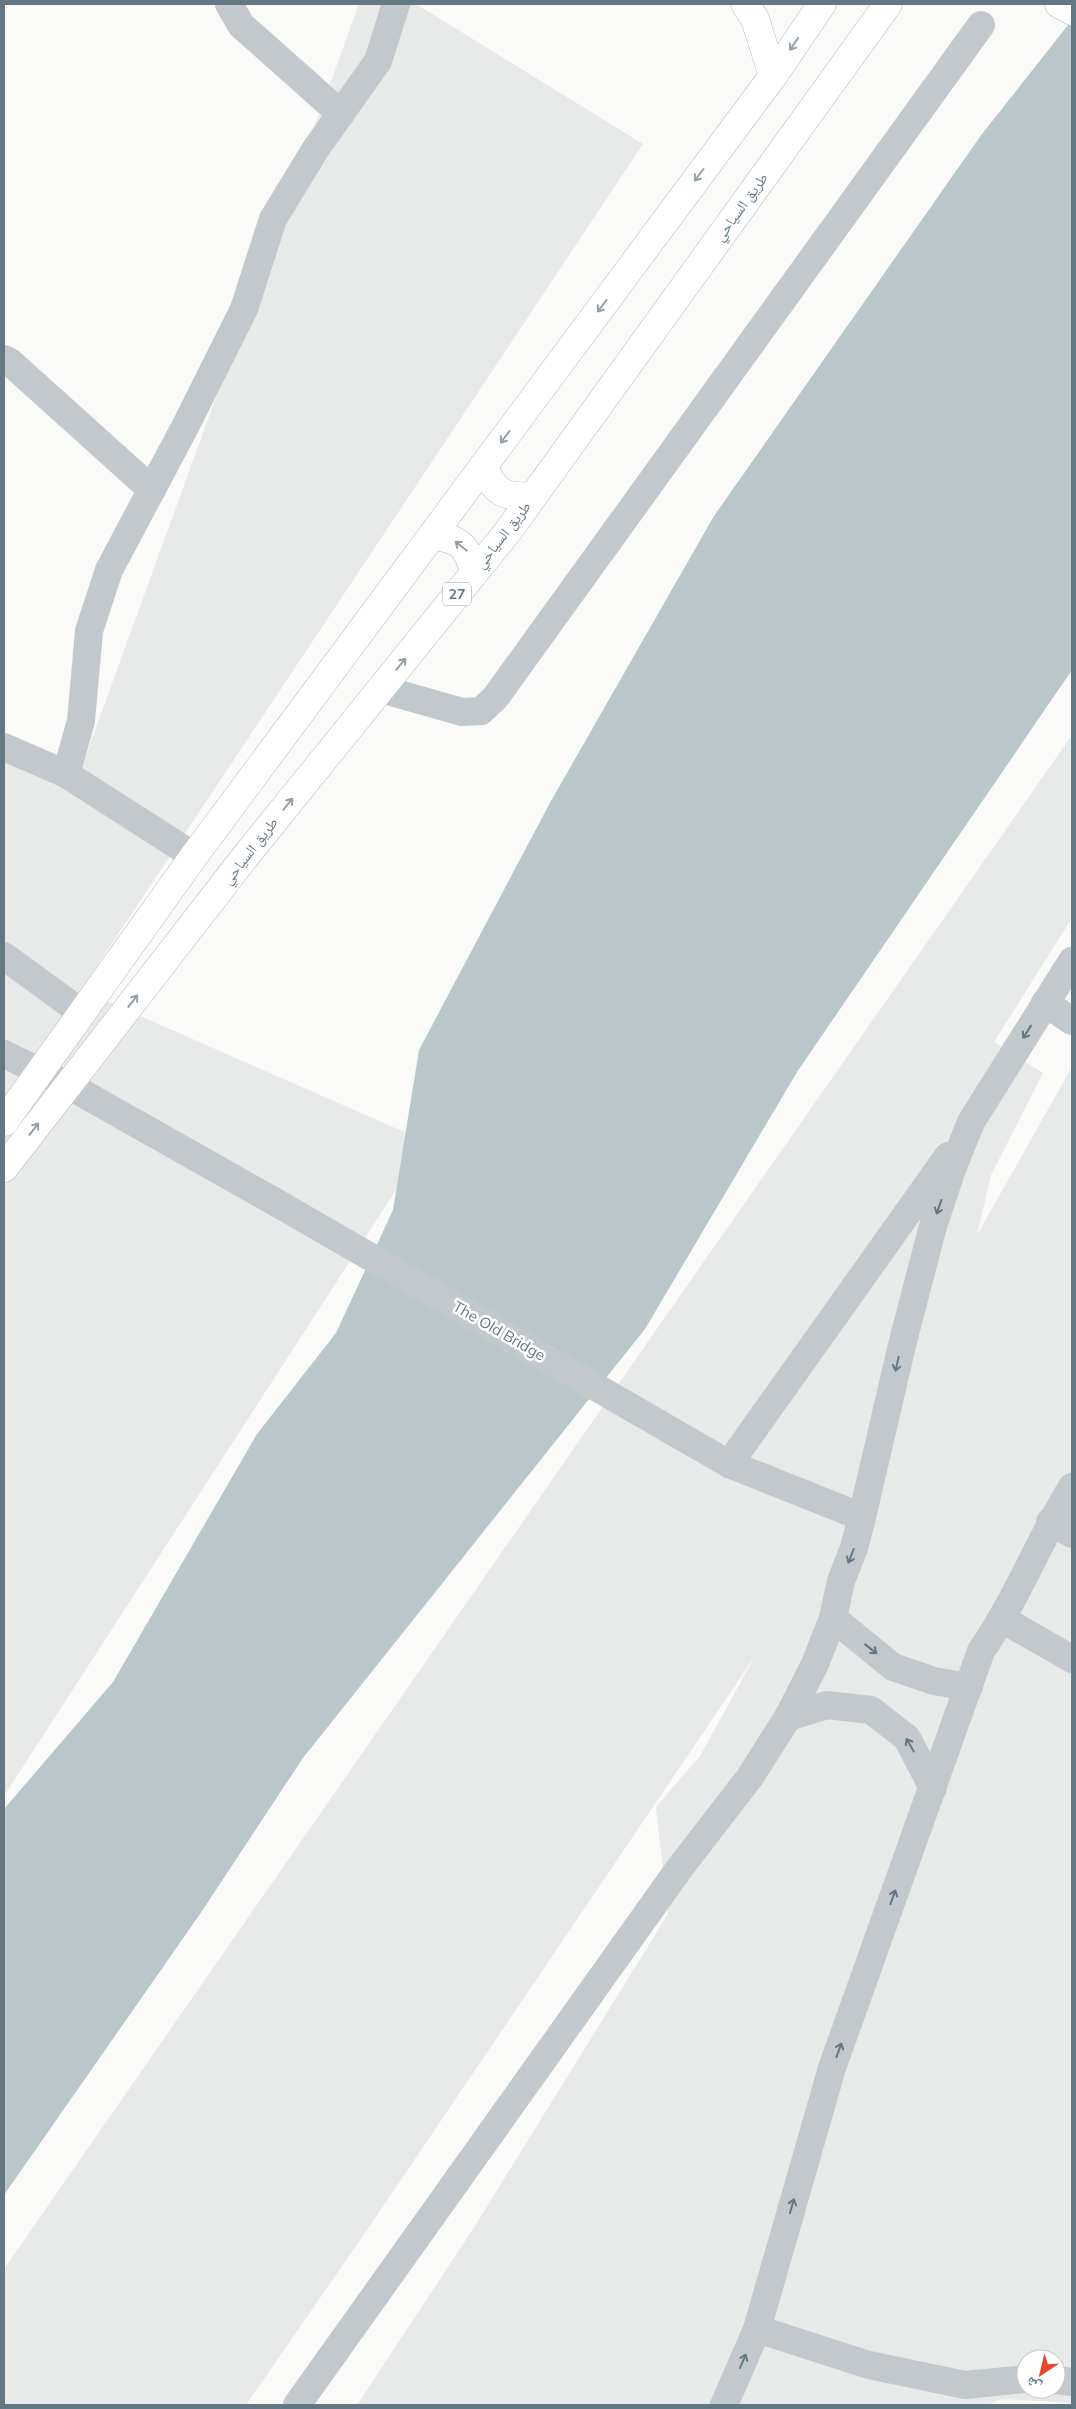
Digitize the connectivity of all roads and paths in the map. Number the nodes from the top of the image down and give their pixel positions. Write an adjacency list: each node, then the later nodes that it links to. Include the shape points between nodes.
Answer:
1 (229, 4): 10 (street, via 241,24)
2 (396, 4): 10 (street, via 378,61)
3 (746, 4): 9 (main road, via 755,19)
4 (822, 4): 9 (main road, one-way to 9)
5 (888, 4): 14 (main road, طريق السياحي / 27)
6 (1059, 4): 7 (main road)
7 (1072, 11)
8 (981, 25): 17 (street, via 495,698 481,711 462,712)
9 (773, 76): 12 (main road, one-way to 12)
10 (341, 114): 13 (street, via 273,219 244,309)
11 (4, 360): 13 (street)
12 (483, 466): 14 (main road, via 494,488 505,495 517,498); 15 (main road)
13 (152, 490): 19 (street, via 109,570 89,631 80,721)
14 (533, 496): 16 (main road, طريق السياحي / 27)
15 (432, 536): 16 (main road, one-way to 15, via 467,551 458,542); 20 (main road)
16 (474, 573): 17 (main road, طريق السياحي / 27, one-way to 16)
17 (381, 688): 28 (main road, طريق السياحي / 27, one-way to 17)
18 (4, 747): 19 (street)
19 (66, 774): 20 (street)
20 (194, 856): 24 (main road)
21 (4, 956): 24 (street)
22 (1072, 961): 23 (street)
23 (1045, 1003): 25 (street); 30 (street, one-way to 30)
24 (82, 1013): 27 (main road)
25 (1072, 1021)
26 (4, 1054): 27 (street, The Old Bridge)
27 (40, 1072): 28 (street, The Old Bridge); 29 (main road)
28 (68, 1086): 31 (main road, طريق السياحي / 27, one-way to 28); 32 (street, The Old Bridge)
29 (4, 1122)
30 (972, 1122): 32 (street); 34 (street, one-way to 34, via 933,1226)
31 (4, 1168)
32 (729, 1464): 34 (street, The Old Bridge)
33 (1072, 1487): 35 (street)
34 (862, 1517): 36 (street, one-way to 36, via 841,1581)
35 (1061, 1528): 37 (street)
36 (833, 1618): 39 (street, one-way to 39, via 893,1667 934,1681); 40 (street, via 815,1664)
37 (1002, 1619): 38 (street); 39 (street, via 982,1651)
38 (1072, 1659)
39 (969, 1686): 41 (street)
40 (788, 1717): 41 (street, one-way to 40, via 907,1738 872,1710 827,1705); 44 (street, via 750,1777 679,1869)
41 (933, 1788): 42 (street, one-way to 41, via 832,2068)
42 (757, 2329): 43 (street, via 868,2365 964,2386); 45 (street, one-way to 42)
43 (1016, 2380)
44 (297, 2405)
45 (724, 2405)

